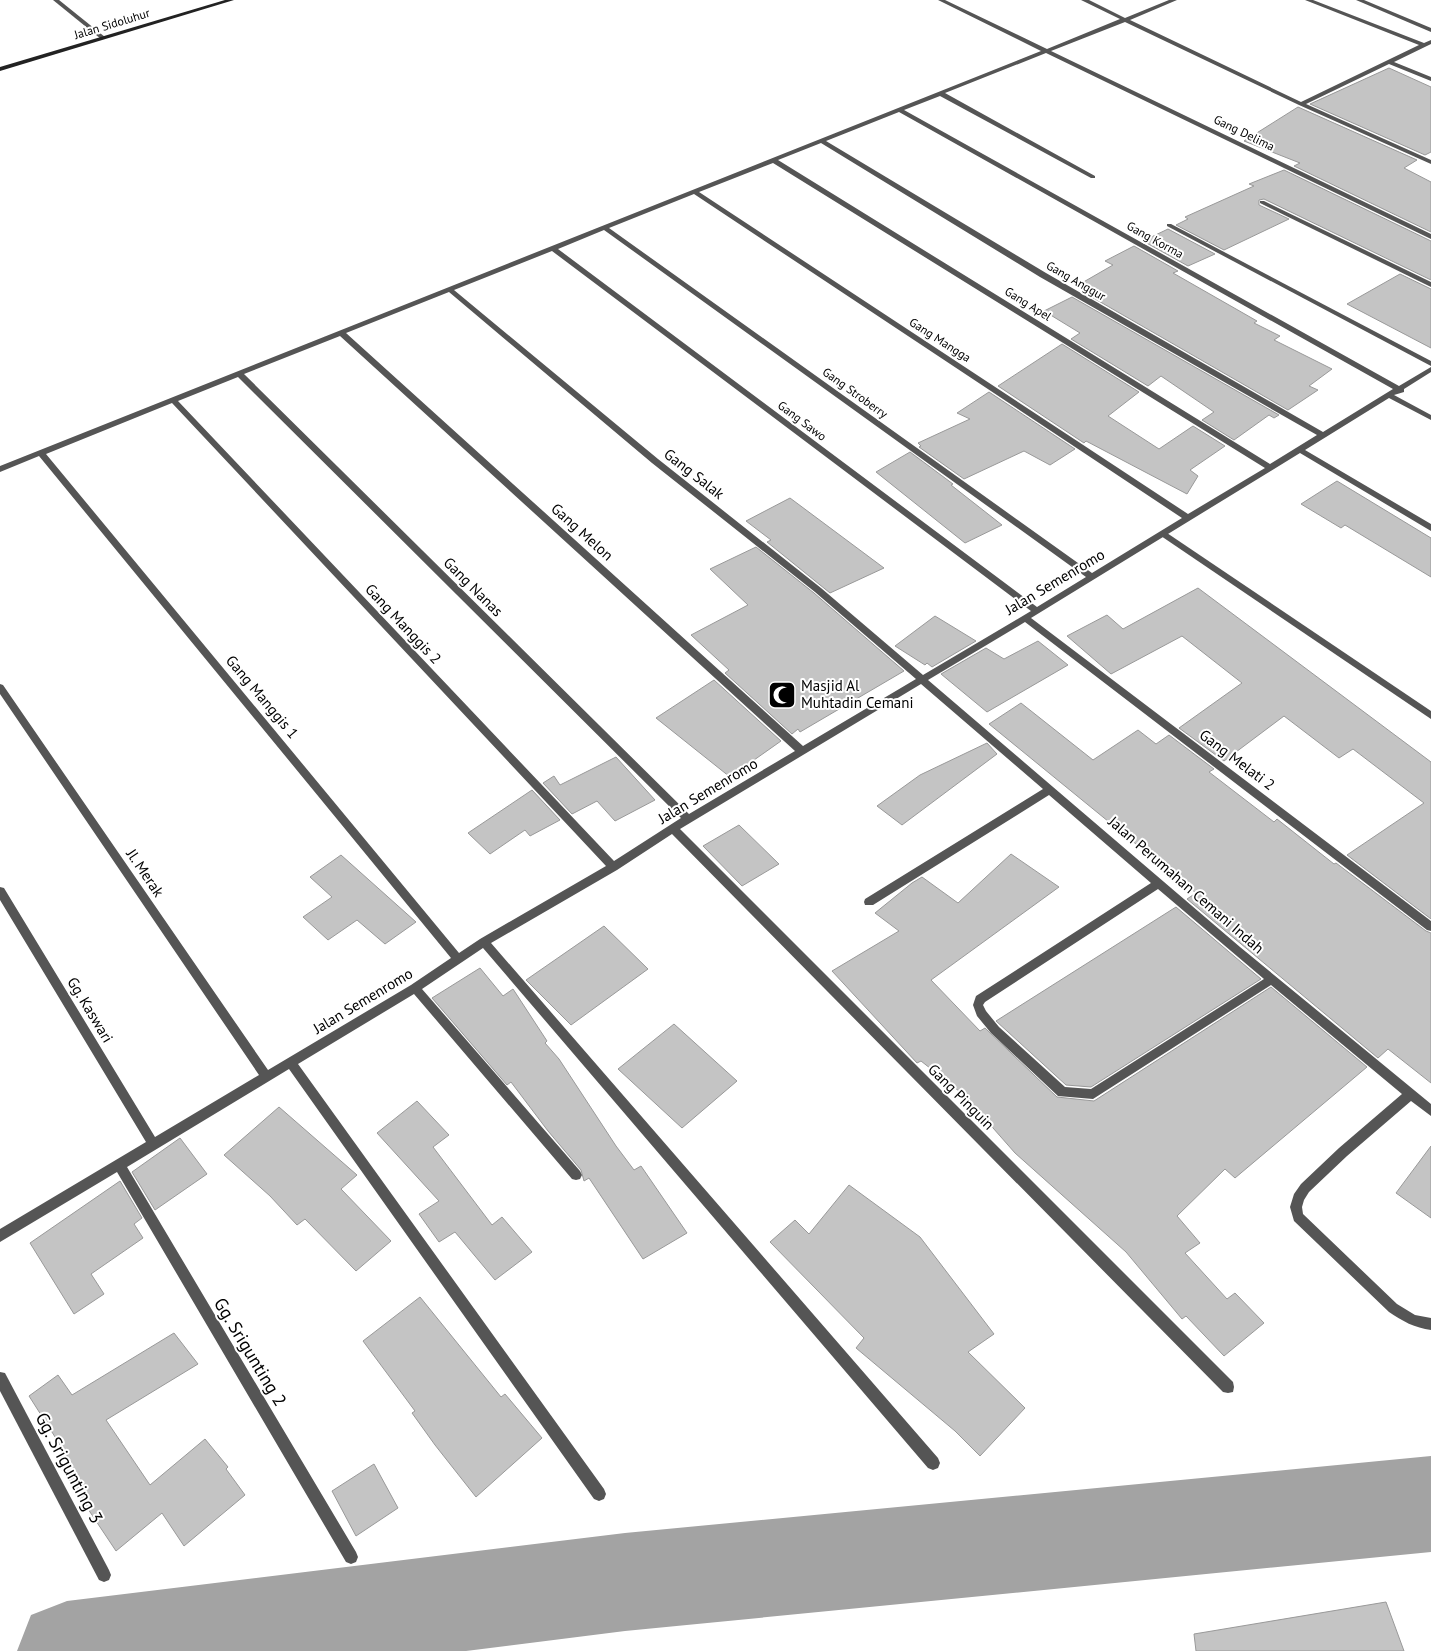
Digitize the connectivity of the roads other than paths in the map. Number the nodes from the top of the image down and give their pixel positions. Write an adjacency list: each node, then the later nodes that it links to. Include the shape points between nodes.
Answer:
1 (56, 0): 10 (street)
2 (230, 0): 10 (main road, Jalan Sidoluhur)
3 (941, 0): 13 (street, Gang Delima)
4 (1084, 0): 8 (street)
5 (1174, 0): 8 (street)
6 (1308, 0): 12 (street)
7 (1359, 0): 9 (street)
8 (1126, 19): 13 (street); 18 (street)
9 (1431, 30)
10 (103, 38): 15 (main road, Jalan Sidoluhur)
11 (1431, 42): 12 (street)
12 (1423, 45): 14 (street)
13 (1046, 51): 17 (street); 28 (street, Gang Delima)
14 (1389, 62): 16 (street); 18 (street)
15 (0, 69)
16 (1431, 79)
17 (940, 93): 19 (street); 23 (street)
18 (1301, 104): 22 (street)
19 (899, 110): 20 (street); 36 (street, Gang Korma)
20 (820, 141): 21 (street); 40 (street, Gang Anggur, via 1043,276)
21 (773, 160): 24 (street); 43 (street, Gang Apel)
22 (1431, 162)
23 (1094, 176)
24 (695, 192): 27 (street); 45 (street, Gang Mangga)
25 (1262, 202): 30 (street)
26 (1169, 225): 33 (street)
27 (605, 228): 29 (street); 48 (street, Gang Stroberry)
28 (1431, 237)
29 (553, 248): 31 (street); 49 (street, Gang Sawo)
30 (1431, 285)
31 (450, 290): 32 (street); 51 (street, Gang Salak, via 655,461 818,590)
32 (341, 333): 35 (street); 54 (street, Gang Melon)
33 (1431, 364)
34 (1431, 369): 36 (street, Jalan Semenromo)
35 (239, 374): 38 (street); 56 (street, Gang Nanas)
36 (1401, 390): 37 (street, Jalan Semenromo)
37 (1389, 395): 39 (street); 40 (street, Jalan Semenromo)
38 (173, 400): 42 (street); 58 (street, Gang Manggis 2)
39 (1431, 418)
40 (1324, 436): 41 (street, Jalan Semenromo)
41 (1300, 450): 43 (street, Jalan Semenromo); 46 (street)
42 (41, 453): 44 (street); 64 (street, Gang Manggis 1)
43 (1270, 468): 45 (street, Jalan Semenromo)
44 (0, 469)
45 (1188, 518): 47 (street, Jalan Semenromo)
46 (1431, 528)
47 (1164, 534): 48 (street, Jalan Semenromo); 53 (street)
48 (1092, 577): 49 (street, Jalan Semenromo)
49 (1038, 611): 50 (street, Jalan Semenromo)
50 (1024, 618): 51 (street, Jalan Semenromo); 62 (street, Gang Melati 2)
51 (923, 680): 54 (street, Jalan Semenromo); 55 (street, Jalan Perumahan Cemani Indah)
52 (0, 687): 68 (street, Jl. Merak)
53 (1431, 716)
54 (803, 752): 56 (street, Jalan Semenromo)
55 (1051, 788): 59 (street, Jalan Perumahan Cemani Indah); 61 (street)
56 (688, 819): 57 (street, Jalan Semenromo)
57 (673, 828): 58 (street, Jalan Semenromo); 77 (street, Gang Pinguin)
58 (613, 867): 63 (street, Jalan Semenromo)
59 (1158, 883): 65 (street, Jalan Perumahan Cemani Indah); 65 (street, via 980,999 981,1013 995,1030 1062,1092 1092,1094)
60 (0, 891): 71 (street, Gg. Kaswari)
61 (869, 902)
62 (1431, 927)
63 (484, 942): 64 (street, Jalan Semenromo); 78 (street)
64 (459, 960): 66 (street, Jalan Semenromo)
65 (1271, 980): 69 (street, Jalan Perumahan Cemani Indah)
66 (415, 988): 67 (street, Jalan Semenromo); 73 (street)
67 (290, 1062): 68 (street, Jalan Semenromo); 79 (street)
68 (266, 1076): 71 (street, Jalan Semenromo)
69 (1411, 1094): 70 (street, Jalan Perumahan Cemani Indah); 75 (street, via 1305,1188 1296,1207 1298,1217 1393,1308 1413,1320)
70 (1431, 1111)
71 (154, 1145): 72 (street, Jalan Semenromo)
72 (120, 1166): 74 (street, Jalan Semenromo); 80 (street, Gg. Srigunting 2)
73 (576, 1175)
74 (0, 1236)
75 (1431, 1324)
76 (0, 1378): 81 (street, Gg. Srigunting 3)
77 (1228, 1387)
78 (933, 1463)
79 (599, 1494)
80 (351, 1556)
81 (104, 1575)

